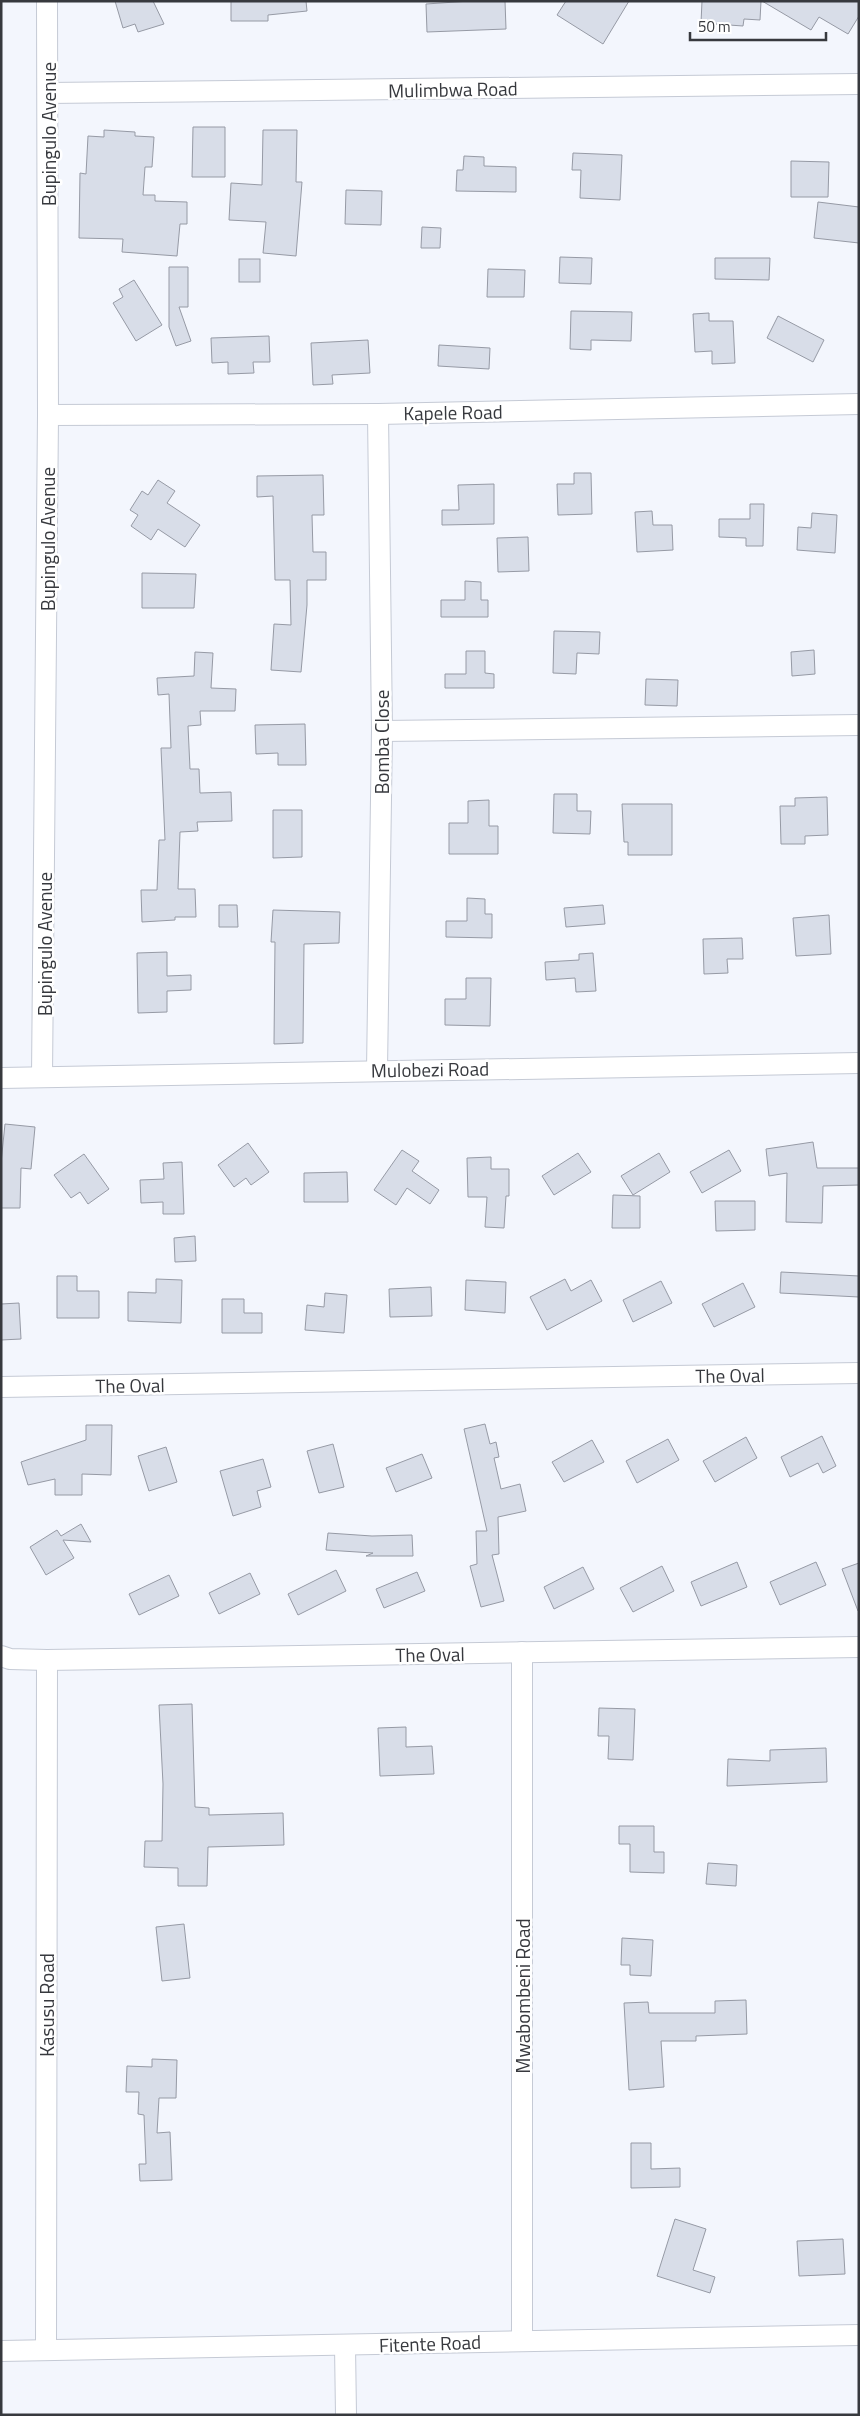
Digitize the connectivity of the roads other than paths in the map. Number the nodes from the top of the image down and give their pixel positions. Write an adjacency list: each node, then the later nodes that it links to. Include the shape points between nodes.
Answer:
1 (47, 1): 3 (street, Bupingulo Avenue)
2 (859, 84): 3 (street, Mulimbwa Road)
3 (48, 93): 6 (street, Bupingulo Avenue)
4 (859, 404): 5 (street, Kapele Road)
5 (378, 414): 6 (street, Kapele Road); 8 (street, Bomba Close)
6 (48, 415): 11 (street, Bupingulo Avenue)
7 (859, 725): 8 (street)
8 (382, 731): 10 (street, Bomba Close)
9 (859, 1063): 10 (street, Mulobezi Road)
10 (377, 1070): 11 (street, Mulobezi Road)
11 (42, 1077): 12 (street, Mulobezi Road)
12 (1, 1078)
13 (859, 1373): 14 (street, The Oval)
14 (1, 1387)
15 (859, 1647): 16 (street, The Oval)
16 (522, 1652): 18 (street, The Oval); 20 (street, Mwabombeni Road)
17 (1, 1656): 18 (street, The Oval)
18 (46, 1660): 22 (street, Kasusu Road)
19 (859, 2335): 20 (street, Fitente Road)
20 (522, 2340): 21 (street, Fitente Road)
21 (346, 2346): 22 (street, Fitente Road); 24 (street)
22 (46, 2350): 23 (street, Fitente Road)
23 (1, 2351)
24 (346, 2415)

